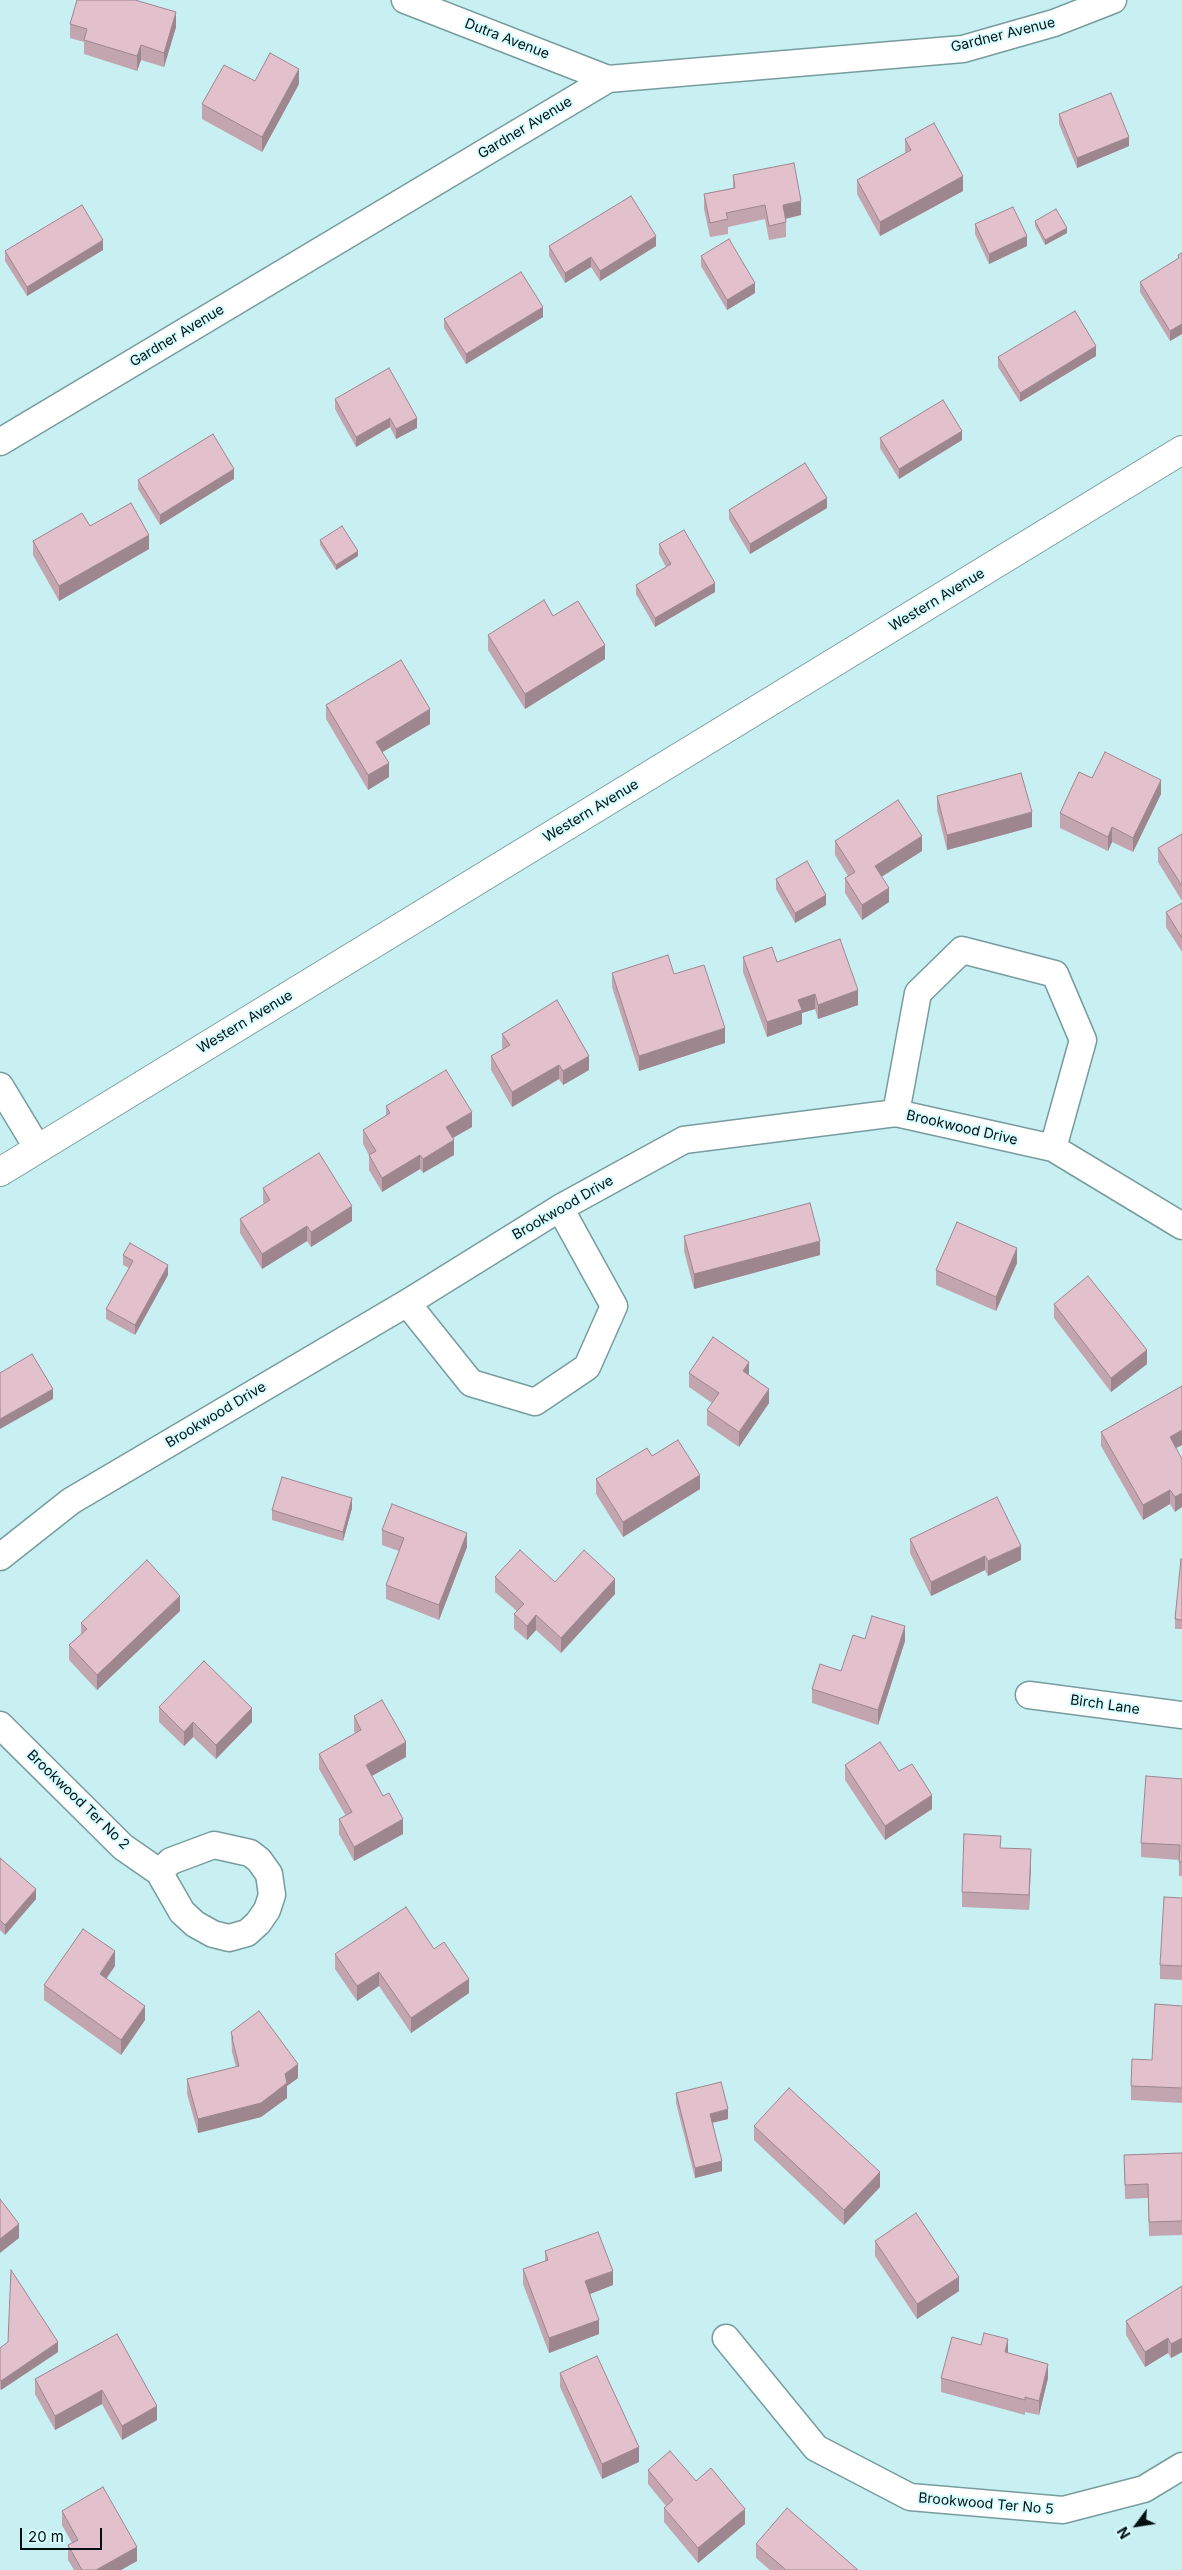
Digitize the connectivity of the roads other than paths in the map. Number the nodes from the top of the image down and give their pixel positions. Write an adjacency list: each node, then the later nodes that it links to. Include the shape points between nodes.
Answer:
1 (406, 0): 3 (street, Dutra Avenue)
2 (1113, 0): 3 (street, Gardner Avenue, via 1054,24 963,49)
3 (608, 79): 4 (street, Gardner Avenue)
4 (0, 442)
5 (1182, 450): 9 (main road, Western Avenue)
6 (0, 1086): 9 (street)
7 (896, 1112): 8 (street, Brookwood Drive); 8 (street, via 918,993 962,950 1055,974 1083,1040); 11 (street, Brookwood Drive, via 684,1140)
8 (1052, 1148): 12 (street, Brookwood Drive)
9 (38, 1149): 10 (main road, Western Avenue)
10 (0, 1172)
11 (560, 1208): 13 (street, Brookwood Drive); 13 (street, via 614,1306 587,1367 534,1402 472,1383)
12 (1182, 1226)
13 (406, 1303): 14 (street, Brookwood Drive, via 71,1501)
14 (0, 1557)
15 (1029, 1695): 16 (street, Birch Lane)
16 (1182, 1715)
17 (0, 1725): 18 (street, Brookwood Ter No 2, via 123,1847)
18 (159, 1872)
19 (726, 2338): 20 (street, Brookwood Ter No 5, via 816,2448 910,2497 1063,2510 1144,2489)
20 (1182, 2466)

